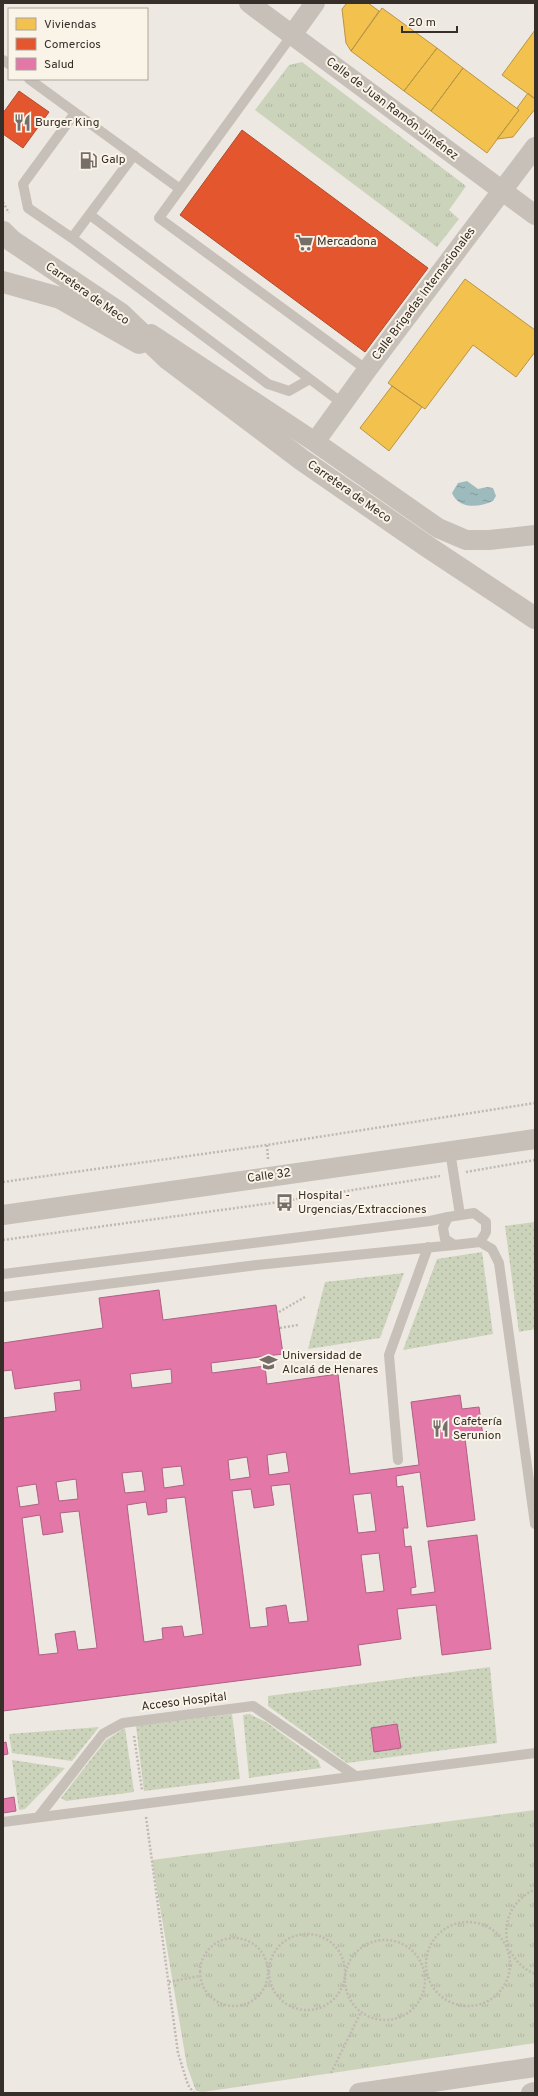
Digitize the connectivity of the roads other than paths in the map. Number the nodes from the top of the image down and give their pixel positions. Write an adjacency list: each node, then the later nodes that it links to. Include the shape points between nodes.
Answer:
1 (249, 3): 3 (street, Calle de Juan Ramón Jiménez)
2 (315, 3): 3 (street)
3 (292, 35): 8 (lane); 9 (street, Calle de Juan Ramón Jiménez)
4 (30, 80): 5 (lane)
5 (75, 113): 7 (lane); 13 (lane, via 23,184 28,208)
6 (535, 147): 9 (street, Calle Brigadas Internacionales)
7 (134, 155): 8 (lane); 10 (lane)
8 (180, 189): 17 (lane, via 160,218)
9 (502, 191): 11 (street, Calle de Juan Ramón Jiménez); 17 (street, Calle Brigadas Internacionales)
10 (90, 215): 13 (lane); 18 (lane)
11 (535, 216)
12 (3, 232): 15 (street, Carretera de Meco, via 24,250)
13 (72, 238): 18 (lane, via 268,384 289,391)
14 (3, 282): 16 (street, Carretera de Meco, via 60,298)
15 (121, 314): 16 (street, Carretera de Meco); 20 (street)
16 (168, 359): 22 (street, Carretera de Meco, via 308,464)
17 (367, 370): 19 (street, Calle Brigadas Internacionales)
18 (310, 380): 19 (lane)
19 (342, 403): 20 (street, Calle Brigadas Internacionales)
20 (315, 442): 21 (street, via 438,528 466,540)
21 (535, 535)
22 (535, 618)
23 (535, 1139): 24 (street, Calle 32)
24 (450, 1151): 25 (street, Calle 32); 26 (lane)
25 (3, 1214)
26 (460, 1214): 27 (lane); 28 (lane, via 474,1213 486,1222 486,1232)
27 (448, 1217): 29 (lane, via 443,1228 445,1238); 31 (lane)
28 (480, 1242): 29 (lane); 34 (lane, via 492,1249 499,1263)
29 (454, 1244): 30 (lane)
30 (428, 1247): 32 (lane, via 249,1266); 33 (lane, via 389,1355)
31 (3, 1274)
32 (3, 1297)
33 (398, 1460)
34 (535, 1524)
35 (535, 1753): 36 (lane)
36 (354, 1775): 37 (lane); 37 (lane, Acceso Hospital, via 253,1706 122,1723 103,1734)
37 (40, 1816): 38 (lane)
38 (3, 1822)
39 (535, 2067): 40 (street)
40 (385, 2091): 42 (street)
41 (535, 2092): 43 (street)
42 (359, 2093)
43 (531, 2093)

